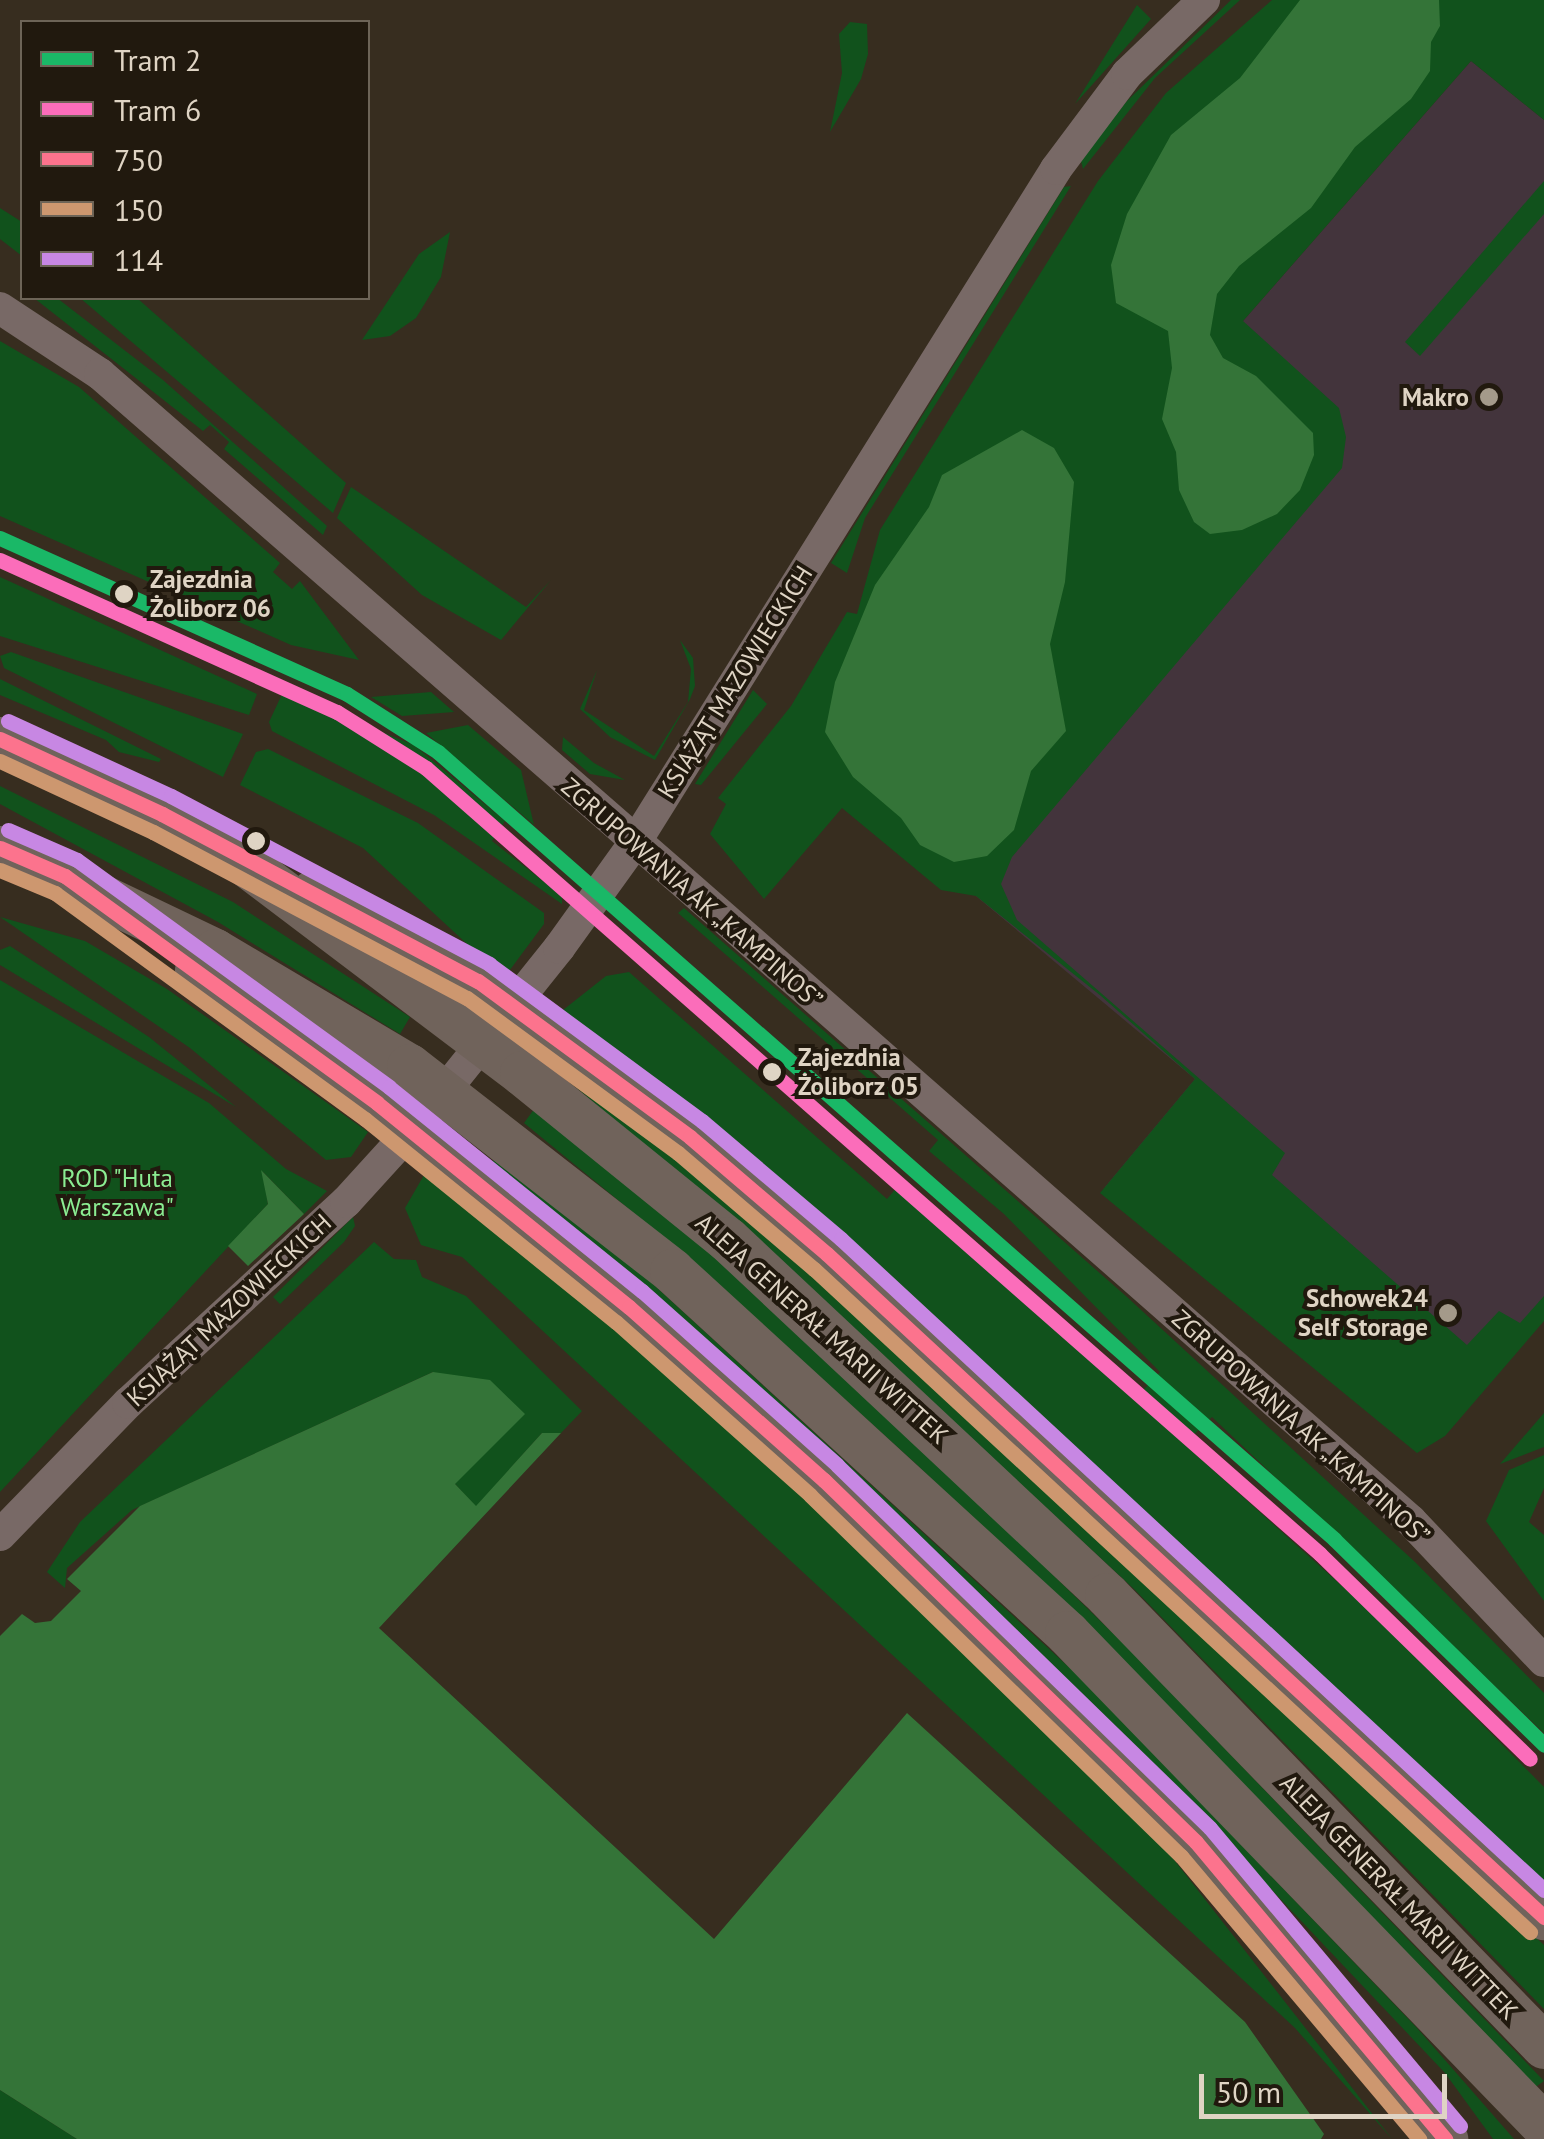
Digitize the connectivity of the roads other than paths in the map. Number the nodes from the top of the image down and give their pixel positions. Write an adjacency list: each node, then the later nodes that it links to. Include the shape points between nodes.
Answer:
1 (1204, 0): 4 (street, KSIĄŻĄT MAZOWIECKICH, via 1127,74 1056,168)
2 (0, 308): 4 (street, ZGRUPOWANIA AK „KAMPINOS”, via 100,374)
3 (0, 740): 5 (main road, ALEJA GENERAŁ MARII WITTEK)
4 (636, 841): 8 (street, KSIĄŻĄT MAZOWIECKICH, via 426,1114 346,1202 128,1403); 9 (street, ZGRUPOWANIA AK „KAMPINOS”, via 1410,1521)
5 (218, 843): 10 (main road, via 478,981 690,1136 828,1254); 11 (main road, ALEJA GENERAŁ MARII WITTEK, via 522,1073 727,1239 1107,1596)
6 (0, 848): 7 (main road)
7 (64, 876): 12 (main road, via 214,950 409,1066 672,1271 1053,1620); 13 (main road, via 377,1103 629,1307 1016,1661 1196,1842)
8 (0, 1535)
9 (1544, 1661)
10 (1544, 1917)
11 (1544, 2046)
12 (1531, 2112)
13 (1445, 2139)

